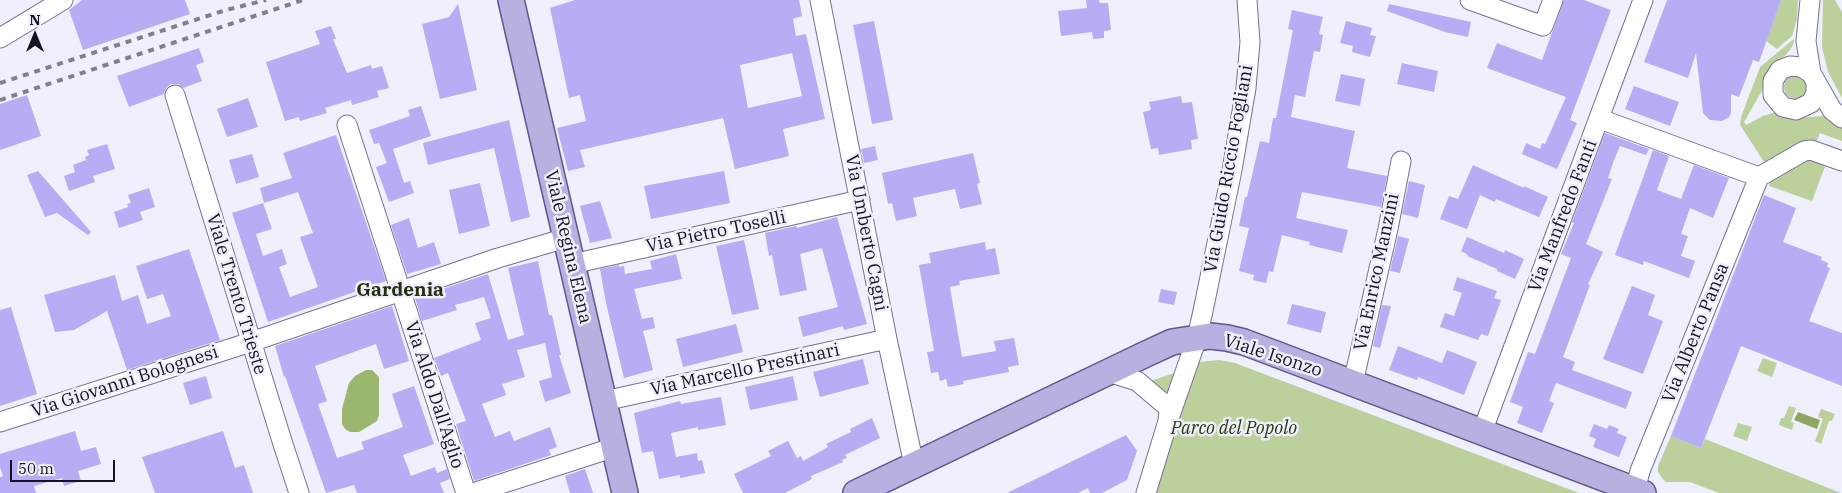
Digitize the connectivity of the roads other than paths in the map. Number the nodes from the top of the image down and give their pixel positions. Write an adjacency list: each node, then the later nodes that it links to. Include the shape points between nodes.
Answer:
1 (63, 0): 10 (street)
2 (511, 0): 22 (main road, Viale Regina Elena)
3 (820, 0): 21 (street, Via Umberto Cagni)
4 (1247, 0): 26 (street, Via Guido Riccio Fogliani, via 1250,42 1246,88)
5 (1470, 0): 6 (street, via 1543,26)
6 (1553, 0)
7 (1643, 0): 15 (street, Via Manfredo Fanti)
8 (1810, 0): 9 (street)
9 (1807, 37): 11 (street); 12 (street)
10 (0, 38)
11 (1790, 66): 12 (street, via 1801,67); 14 (street, via 1775,76 1773,94 1786,109)
12 (1813, 79): 14 (street, via 1814,98); 16 (street)
13 (175, 96): 27 (street, Viale Trento Trieste)
14 (1802, 109): 16 (street)
15 (1600, 119): 20 (street); 33 (street, Via Manfredo Fanti)
16 (1842, 120)
17 (347, 125): 24 (street, Via Aldo Dall'Aglio)
18 (1842, 161): 20 (street, via 1812,150 1804,151)
19 (1401, 162): 29 (street, Via Enrico Manzini)
20 (1758, 177): 36 (street, Via Alberto Pansa, via 1644,462)
21 (860, 200): 23 (street, Via Pietro Toselli); 25 (street, Via Umberto Cagni)
22 (566, 238): 23 (main road, Viale Regina Elena); 24 (street, Via Giovanni Bolognesi)
23 (572, 264): 30 (main road, Viale Regina Elena)
24 (400, 291): 27 (street, Via Giovanni Bolognesi); 38 (street, Via Aldo Dall'Aglio)
25 (887, 338): 30 (street, Via Marcello Prestinari); 35 (street, Via Umberto Cagni)
26 (1197, 338): 28 (main road, Viale Isonzo, via 1172,342); 29 (main road, Viale Isonzo, via 1210,336 1244,342); 31 (street, Via Guido Riccio Fogliani)
27 (251, 342): 32 (street, Via Giovanni Bolognesi); 37 (street, Viale Trento Trieste)
28 (1108, 372): 31 (street, via 1137,381 1169,408); 35 (main road, Viale Isonzo)
29 (1353, 383): 33 (main road, Viale Isonzo)
30 (604, 401): 34 (main road, Viale Regina Elena)
31 (1168, 421): 42 (street, Via Guido Riccio Fogliani)
32 (0, 422)
33 (1482, 432): 36 (main road, Viale Isonzo)
34 (615, 447): 39 (street); 40 (main road, Viale Regina Elena)
35 (914, 465): 41 (main road, Viale Isonzo)
36 (1639, 492)
37 (299, 493)
38 (466, 493)
39 (473, 493)
40 (625, 493)
41 (856, 493)
42 (1146, 493)

